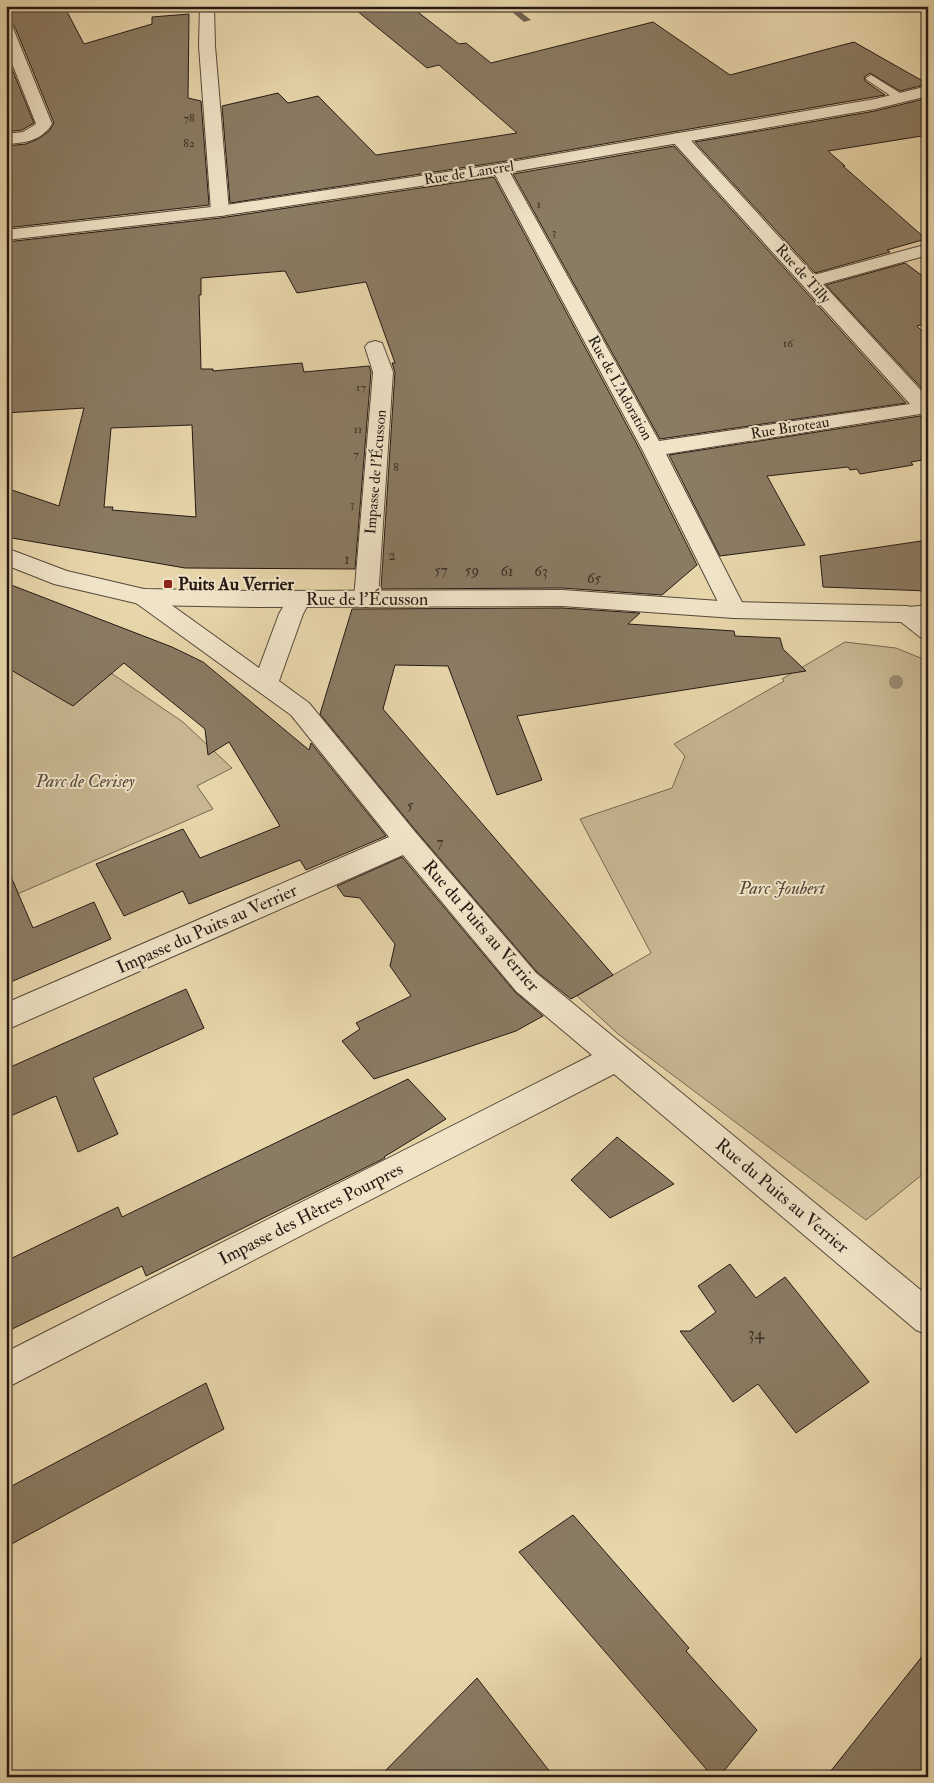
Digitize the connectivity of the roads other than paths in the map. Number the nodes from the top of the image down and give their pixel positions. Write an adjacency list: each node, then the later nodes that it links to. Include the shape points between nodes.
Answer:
1 (207, 6): 9 (street, via 207,46)
2 (6, 28): 7 (street, via 44,124 41,131 30,136)
3 (871, 78): 5 (lane)
4 (928, 91): 5 (street, Rue de Lancrel)
5 (901, 98): 6 (street, Rue de Lancrel)
6 (679, 138): 8 (street, Rue de Lancrel); 12 (street, Rue de Tilly)
7 (6, 139)
8 (500, 169): 9 (street, Rue de Lancrel); 15 (street, Rue de L'Adoration)
9 (220, 211): 10 (street, Rue de Lancrel)
10 (6, 235)
11 (928, 250): 12 (street)
12 (810, 282): 14 (street, Rue de Tilly)
13 (375, 347): 19 (street, Impasse de l'Écusson, via 383,372)
14 (927, 409): 15 (street, Rue Biroteau)
15 (653, 449): 20 (street, Rue de L'Adoration)
16 (6, 556): 17 (street, Rue de l'Écusson, via 62,578)
17 (144, 597): 18 (street, Rue de l'Écusson); 23 (street, Rue du Puits au Verrier)
18 (299, 599): 19 (street, Rue de l'Écusson); 23 (street)
19 (366, 599): 20 (street, Rue de l'Écusson, via 562,598)
20 (734, 610): 21 (street, Rue de l'Écusson)
21 (917, 613): 22 (street)
22 (928, 631)
23 (266, 683): 24 (street, Rue du Puits au Verrier, via 300,709)
24 (407, 841): 25 (street, Impasse du Puits au Verrier); 26 (street, Rue du Puits au Verrier, via 526,982)
25 (6, 1017)
26 (617, 1058): 27 (street, Rue du Puits au Verrier); 28 (street, Impasse des Hêtres Pourpres)
27 (928, 1318)
28 (6, 1371)

